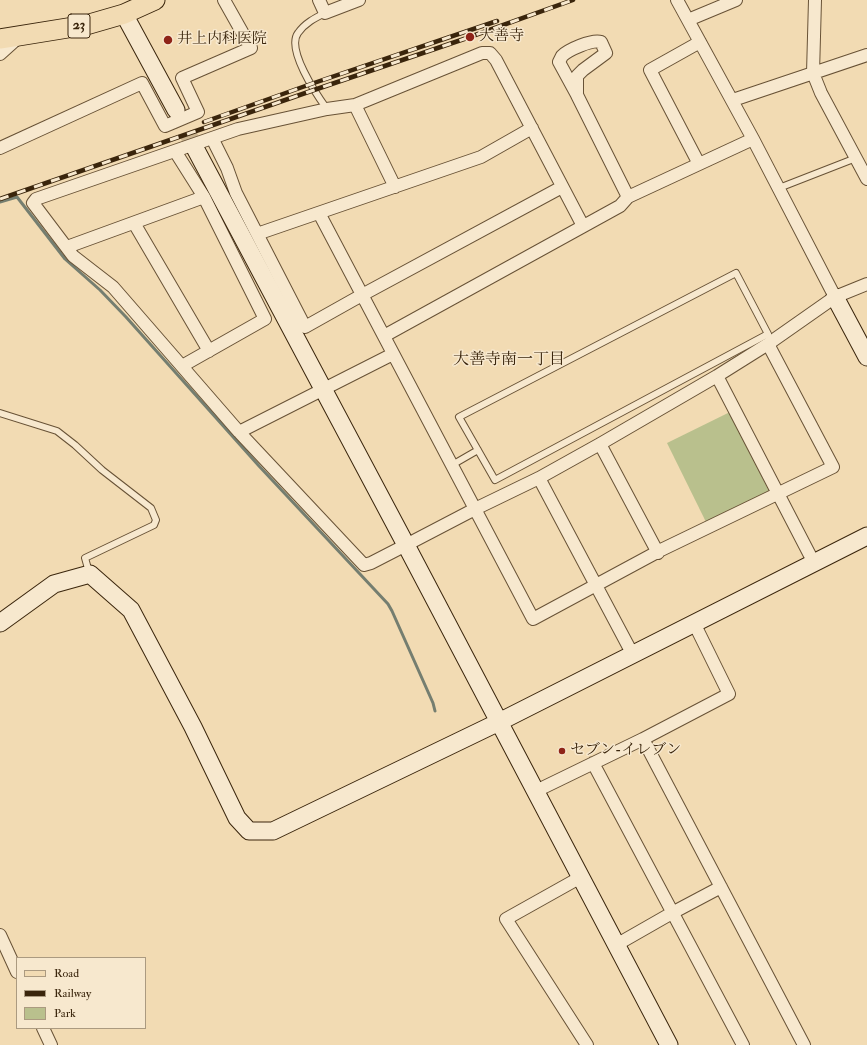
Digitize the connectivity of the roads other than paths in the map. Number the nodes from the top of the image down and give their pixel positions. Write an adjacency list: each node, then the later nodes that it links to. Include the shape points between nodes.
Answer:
1 (155, 0): 9 (main road, 23)
2 (224, 0): 25 (street, via 251,48 182,78 198,112 165,126 142,82)
3 (319, 0): 8 (street)
4 (359, 0): 8 (street)
5 (677, 0): 10 (street)
6 (736, 0): 10 (street)
7 (815, 0): 16 (street)
8 (325, 13): 20 (lane, via 309,21 297,33 295,40 299,61)
9 (124, 14): 11 (main road, 23, via 86,25); 21 (street)
10 (688, 20): 13 (street)
11 (20, 36): 12 (main road, 23); 14 (street)
12 (0, 39)
13 (700, 42): 18 (street); 29 (street, via 650,70)
14 (0, 54)
15 (867, 55): 16 (street)
16 (813, 73): 18 (street); 28 (street, via 821,93)
17 (577, 95): 17 (street, via 559,62 562,56 596,40 601,42 606,53 577,76); 35 (street)
18 (732, 100): 24 (street)
19 (355, 105): 20 (street); 22 (street, via 482,53 490,53); 31 (street)
20 (326, 109): 23 (street, via 238,129)
21 (176, 110)
22 (532, 128): 31 (street, via 481,157); 32 (street)
23 (212, 138): 27 (street); 39 (street)
24 (753, 139): 29 (street); 33 (street)
25 (0, 148)
26 (195, 148): 51 (street)
27 (175, 151): 34 (street); 40 (street, via 36,199 33,203)
28 (862, 156): 30 (street); 33 (lane)
29 (699, 164): 35 (street)
30 (867, 179)
31 (395, 187): 36 (street)
32 (562, 187): 38 (street); 42 (street)
33 (779, 188): 43 (street)
34 (204, 197): 37 (street); 46 (street, via 265,319)
35 (628, 197): 38 (street, via 620,206)
36 (320, 214): 39 (street); 42 (street)
37 (134, 223): 40 (street); 46 (street)
38 (583, 226): 44 (street)
39 (257, 234): 42 (street, via 305,327)
40 (67, 247): 49 (street, via 74,256 113,288)
41 (867, 284): 43 (street)
42 (362, 294): 44 (street)
43 (835, 297): 45 (street); 48 (street)
44 (384, 336): 47 (street)
45 (768, 344): 50 (street); 58 (street, via 833,466)
46 (209, 351): 49 (street)
47 (393, 354): 51 (street); 56 (street)
48 (867, 357)
49 (182, 366): 53 (street)
50 (716, 376): 54 (street); 58 (street)
51 (323, 389): 53 (street); 61 (street)
52 (0, 413): 64 (lane, via 57,431 151,508 156,520 154,525 85,558)
53 (239, 432): 61 (street, via 364,564)
54 (600, 444): 57 (street); 62 (street)
55 (478, 450): 55 (lane, via 459,417 736,274 768,334 495,480); 56 (lane)
56 (452, 465): 59 (street)
57 (539, 478): 59 (street); 65 (street)
58 (777, 494): 62 (street); 63 (street)
59 (475, 509): 61 (street); 65 (street, via 533,618)
60 (867, 536): 63 (street)
61 (406, 545): 69 (street)
62 (658, 553): 65 (street)
63 (814, 563): 67 (street)
64 (90, 574): 66 (street, via 54,584); 69 (street, via 131,610 193,727 237,818 249,832 273,831)
65 (597, 585): 68 (street)
66 (0, 622)
67 (694, 624): 68 (street); 70 (street, via 730,694)
68 (633, 655): 69 (street)
69 (499, 722): 72 (street)
70 (643, 739): 71 (street); 74 (street)
71 (593, 763): 72 (street); 75 (street)
72 (536, 791): 73 (street)
73 (581, 877): 77 (street); 81 (street, via 506,920)
74 (721, 887): 75 (street); 84 (street)
75 (672, 913): 77 (street); 83 (street)
76 (0, 935): 78 (street)
77 (616, 945): 82 (street)
78 (16, 970)
79 (43, 1029): 80 (street)
80 (51, 1045)
81 (587, 1045)
82 (669, 1045)
83 (743, 1045)
84 (804, 1045)

